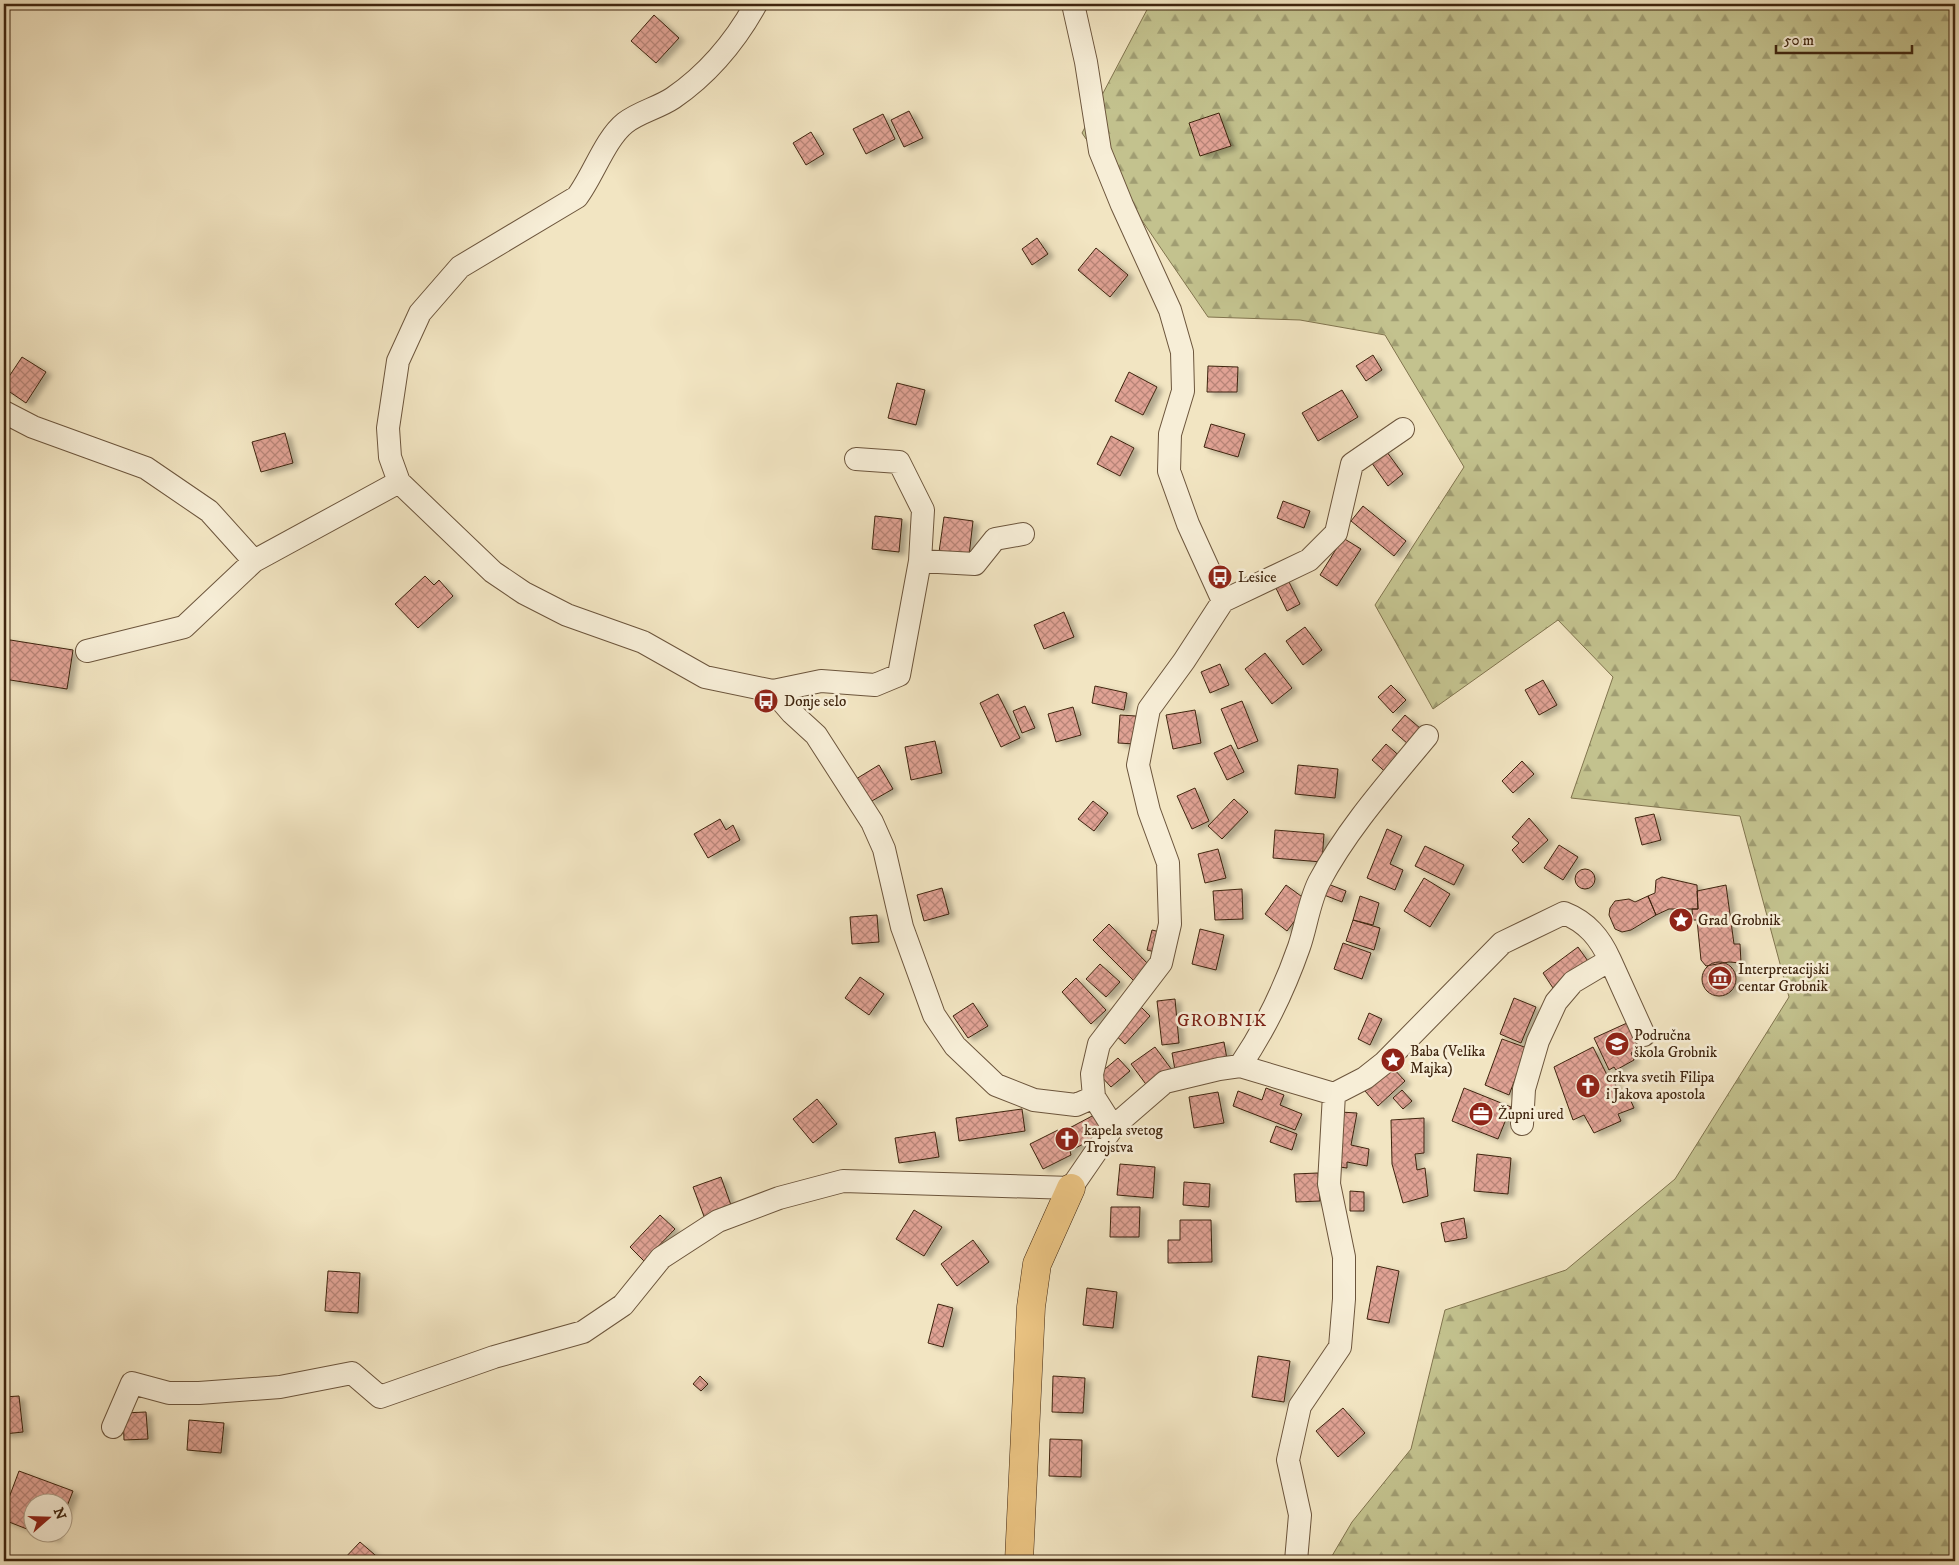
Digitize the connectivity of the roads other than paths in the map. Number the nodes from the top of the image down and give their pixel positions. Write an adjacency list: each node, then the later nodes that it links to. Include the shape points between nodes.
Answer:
1 (756, 4): 6 (street, via 743,28 709,68 672,98 624,124 577,197 460,267 420,313 398,361 388,428 390,457)
2 (1074, 4): 10 (street, via 1100,151 1170,310 1182,352 1183,391 1170,434 1169,471 1188,524)
3 (4, 412): 8 (street, via 33,428 146,468 209,511)
4 (1403, 428): 10 (street, via 1352,464 1336,533 1309,560)
5 (856, 458): 9 (street, via 899,462 922,510)
6 (399, 482): 8 (street); 12 (street, via 493,572 524,593 567,615 643,642 705,677)
7 (1023, 534): 9 (street, via 995,539 975,564)
8 (254, 561): 11 (street, via 184,627)
9 (920, 561): 12 (street, via 899,675 875,684 821,681)
10 (1223, 601): 18 (street, via 1149,709 1138,765 1149,811 1168,863 1170,924 1161,963 1099,1044 1092,1074)
11 (87, 651)
12 (773, 691): 18 (street, via 816,735 872,822 884,848 902,928 934,1016 955,1046 996,1085 1034,1100 1076,1105)
13 (1427, 736): 16 (street, via 1370,804 1318,883 1280,998 1260,1037)
14 (1610, 960): 15 (street); 17 (street, via 1601,939 1573,917 1564,913 1546,920 1502,943 1384,1063 1365,1078); 19 (street, via 1573,982 1556,1002 1538,1041 1524,1089)
15 (1644, 1035)
16 (1240, 1066): 17 (street); 20 (street, via 1165,1082)
17 (1334, 1094): 24 (street, via 1329,1184 1344,1256 1344,1299 1340,1347 1300,1406 1288,1460 1300,1515)
18 (1094, 1097): 20 (street)
19 (1522, 1124)
20 (1113, 1127): 21 (street)
21 (1071, 1188): 22 (street, via 843,1181 779,1198 718,1220 661,1258 623,1305 583,1332 494,1356 380,1397 352,1373 280,1387 199,1393 170,1393 132,1383); 23 (main road, via 1037,1264 1031,1307)
22 (113, 1426)
23 (1019, 1561)
24 (1296, 1561)

